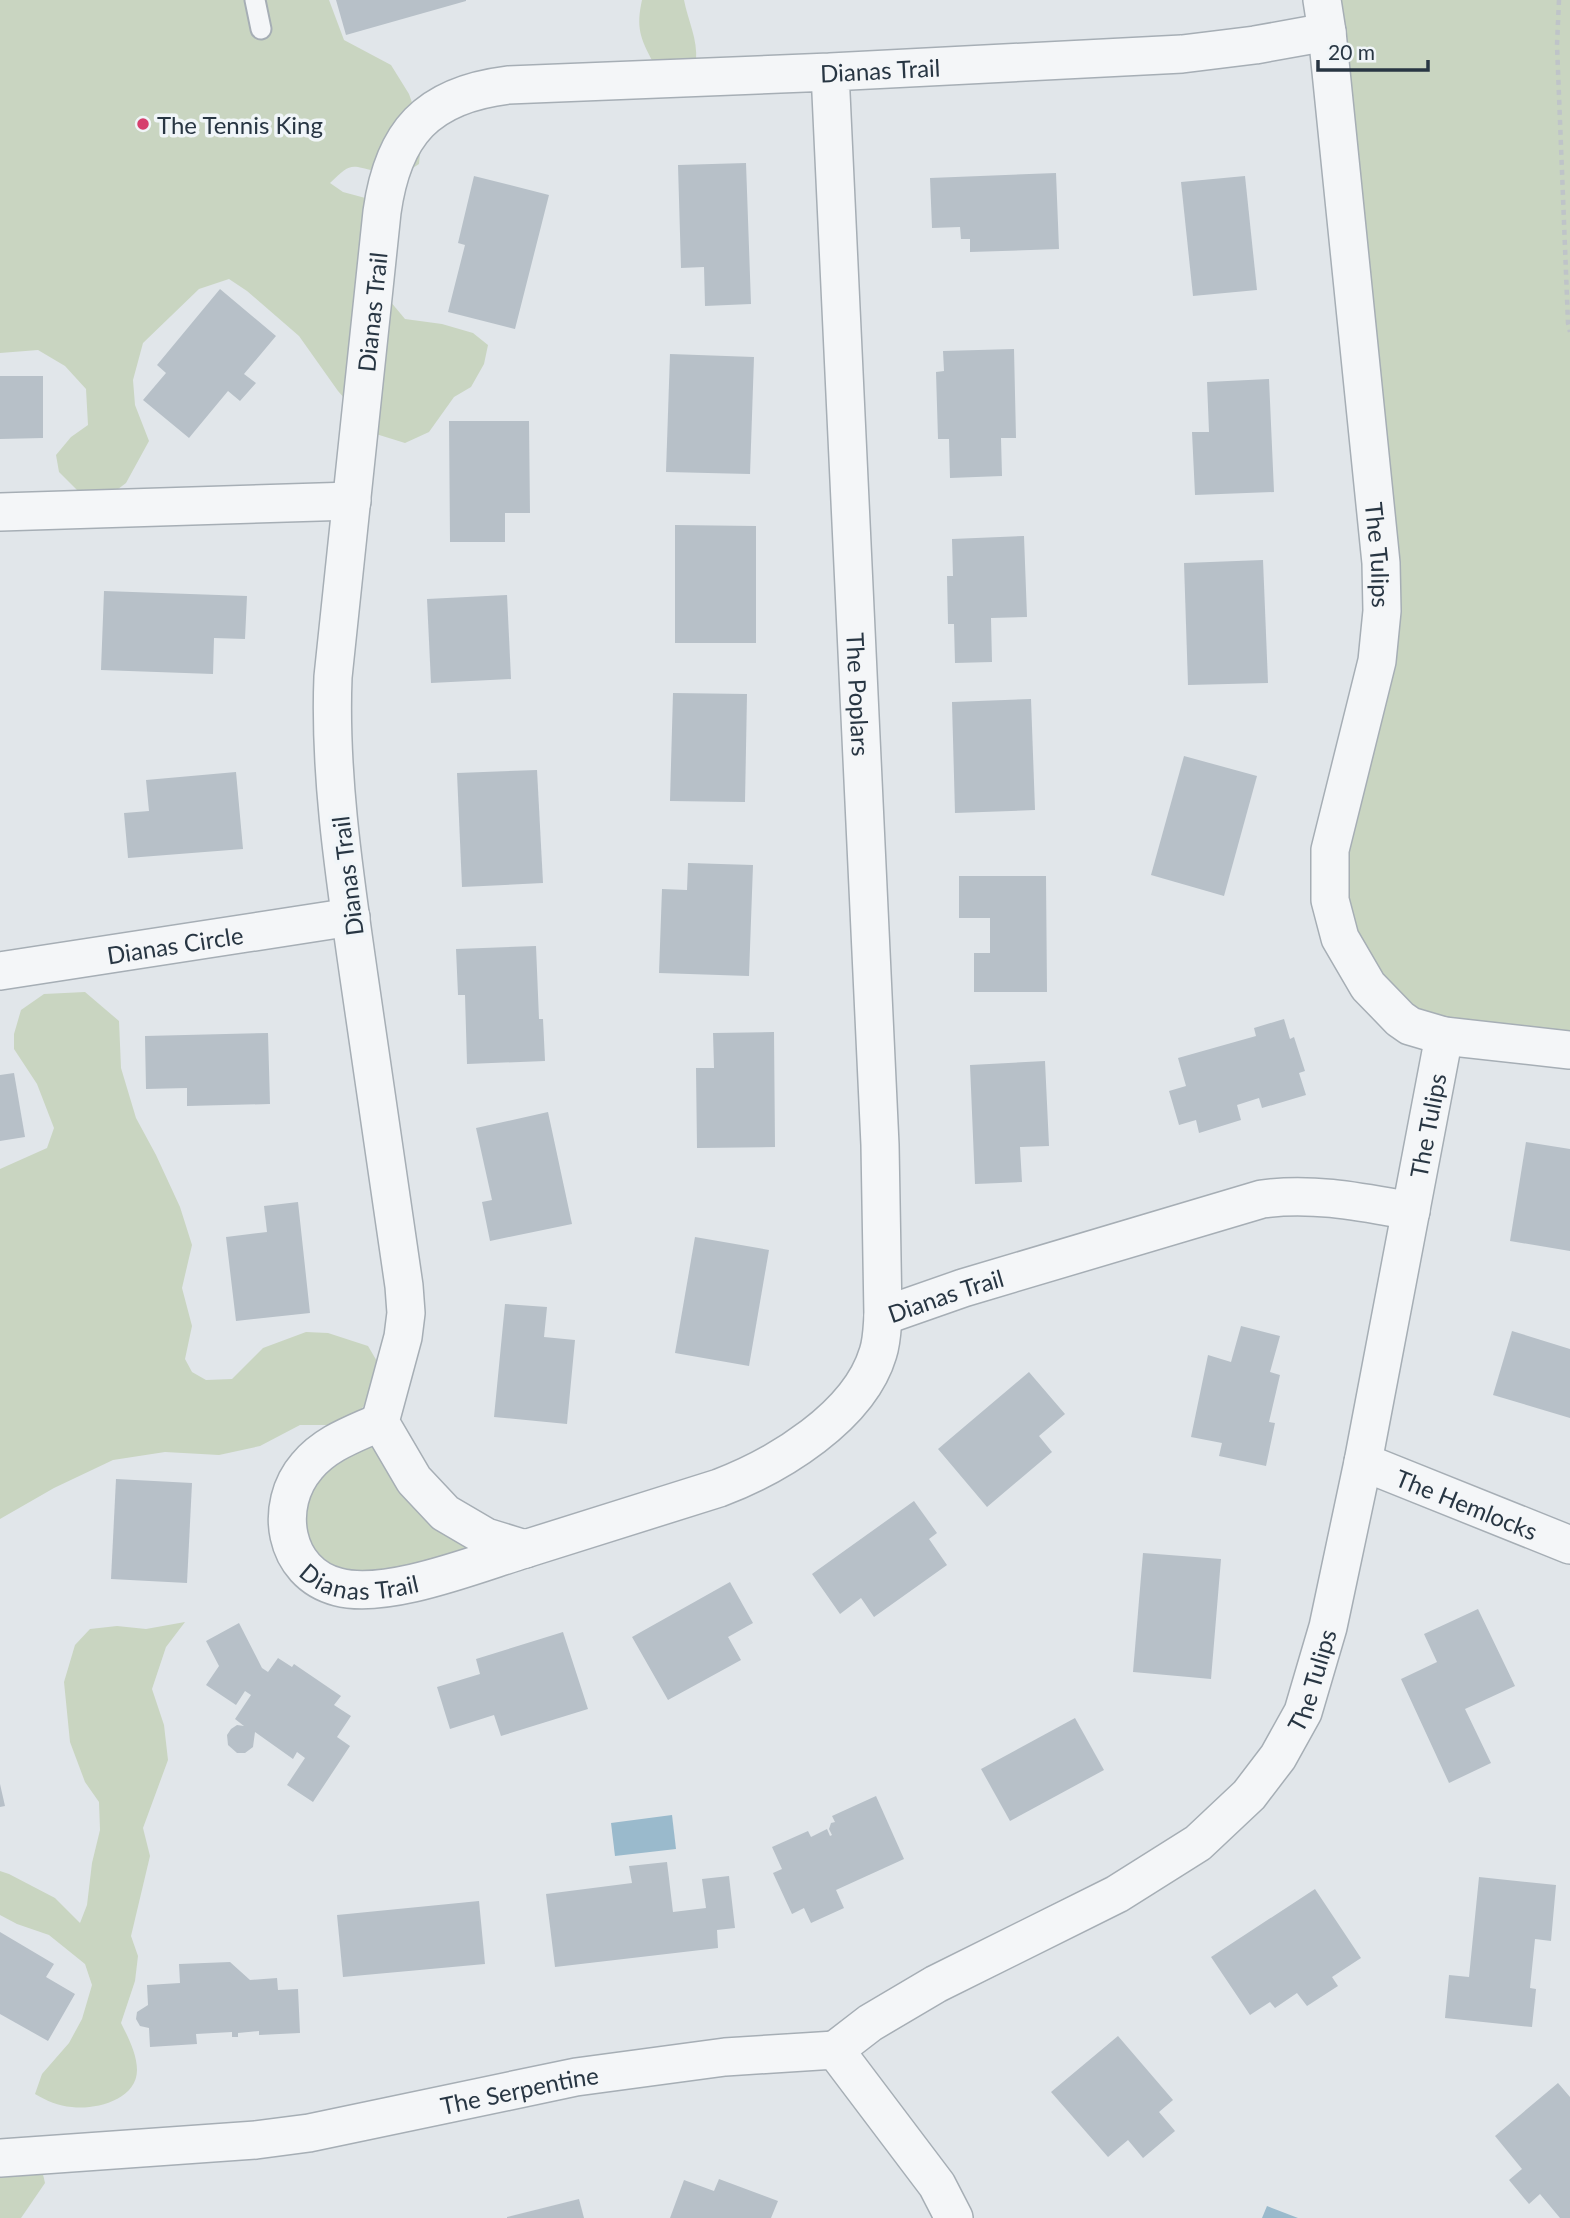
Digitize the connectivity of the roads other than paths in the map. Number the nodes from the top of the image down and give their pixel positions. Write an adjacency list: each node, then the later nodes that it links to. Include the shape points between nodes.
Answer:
1 (255, 0): 3 (lane)
2 (1324, 16): 4 (street, Dianas Trail, via 1255,45 1182,54); 9 (street, The Tulips, via 1381,562 1382,611 1377,661 1330,850 1330,900 1340,938 1372,991 1410,1026)
3 (261, 29)
4 (830, 72): 5 (street, Dianas Trail, via 498,86 472,90 415,125 395,160 386,192); 12 (street, The Poplars, via 880,1132)
5 (352, 501): 6 (street); 7 (street, Dianas Trail, via 332,715)
6 (0, 512)
7 (351, 917): 8 (street, Dianas Circle); 13 (street, Dianas Trail, via 404,1286 403,1337)
8 (0, 971)
9 (1444, 1036): 10 (street); 11 (street, The Tulips)
10 (1570, 1050)
11 (1411, 1211): 12 (street, Dianas Trail, via 1315,1196 1262,1199); 14 (street, The Tulips)
12 (883, 1316): 16 (street, Dianas Trail, via 877,1355 863,1384 820,1431 783,1458 719,1488)
13 (380, 1422): 16 (street, via 414,1480 445,1514 486,1537); 16 (street, Dianas Trail, via 339,1440 308,1464 297,1479 287,1527 297,1556 309,1570 337,1587 374,1589 407,1585)
14 (1363, 1462): 15 (street, The Hemlocks); 17 (street, The Tulips, via 1328,1628 1303,1712 1278,1757 1249,1795 1198,1843 1116,1894 936,1984)
15 (1570, 1545)
16 (526, 1549)
17 (835, 2050): 18 (street, The Serpentine, via 725,2057 576,2077 256,2140); 19 (street, via 937,2185)
18 (0, 2158)
19 (954, 2218)

